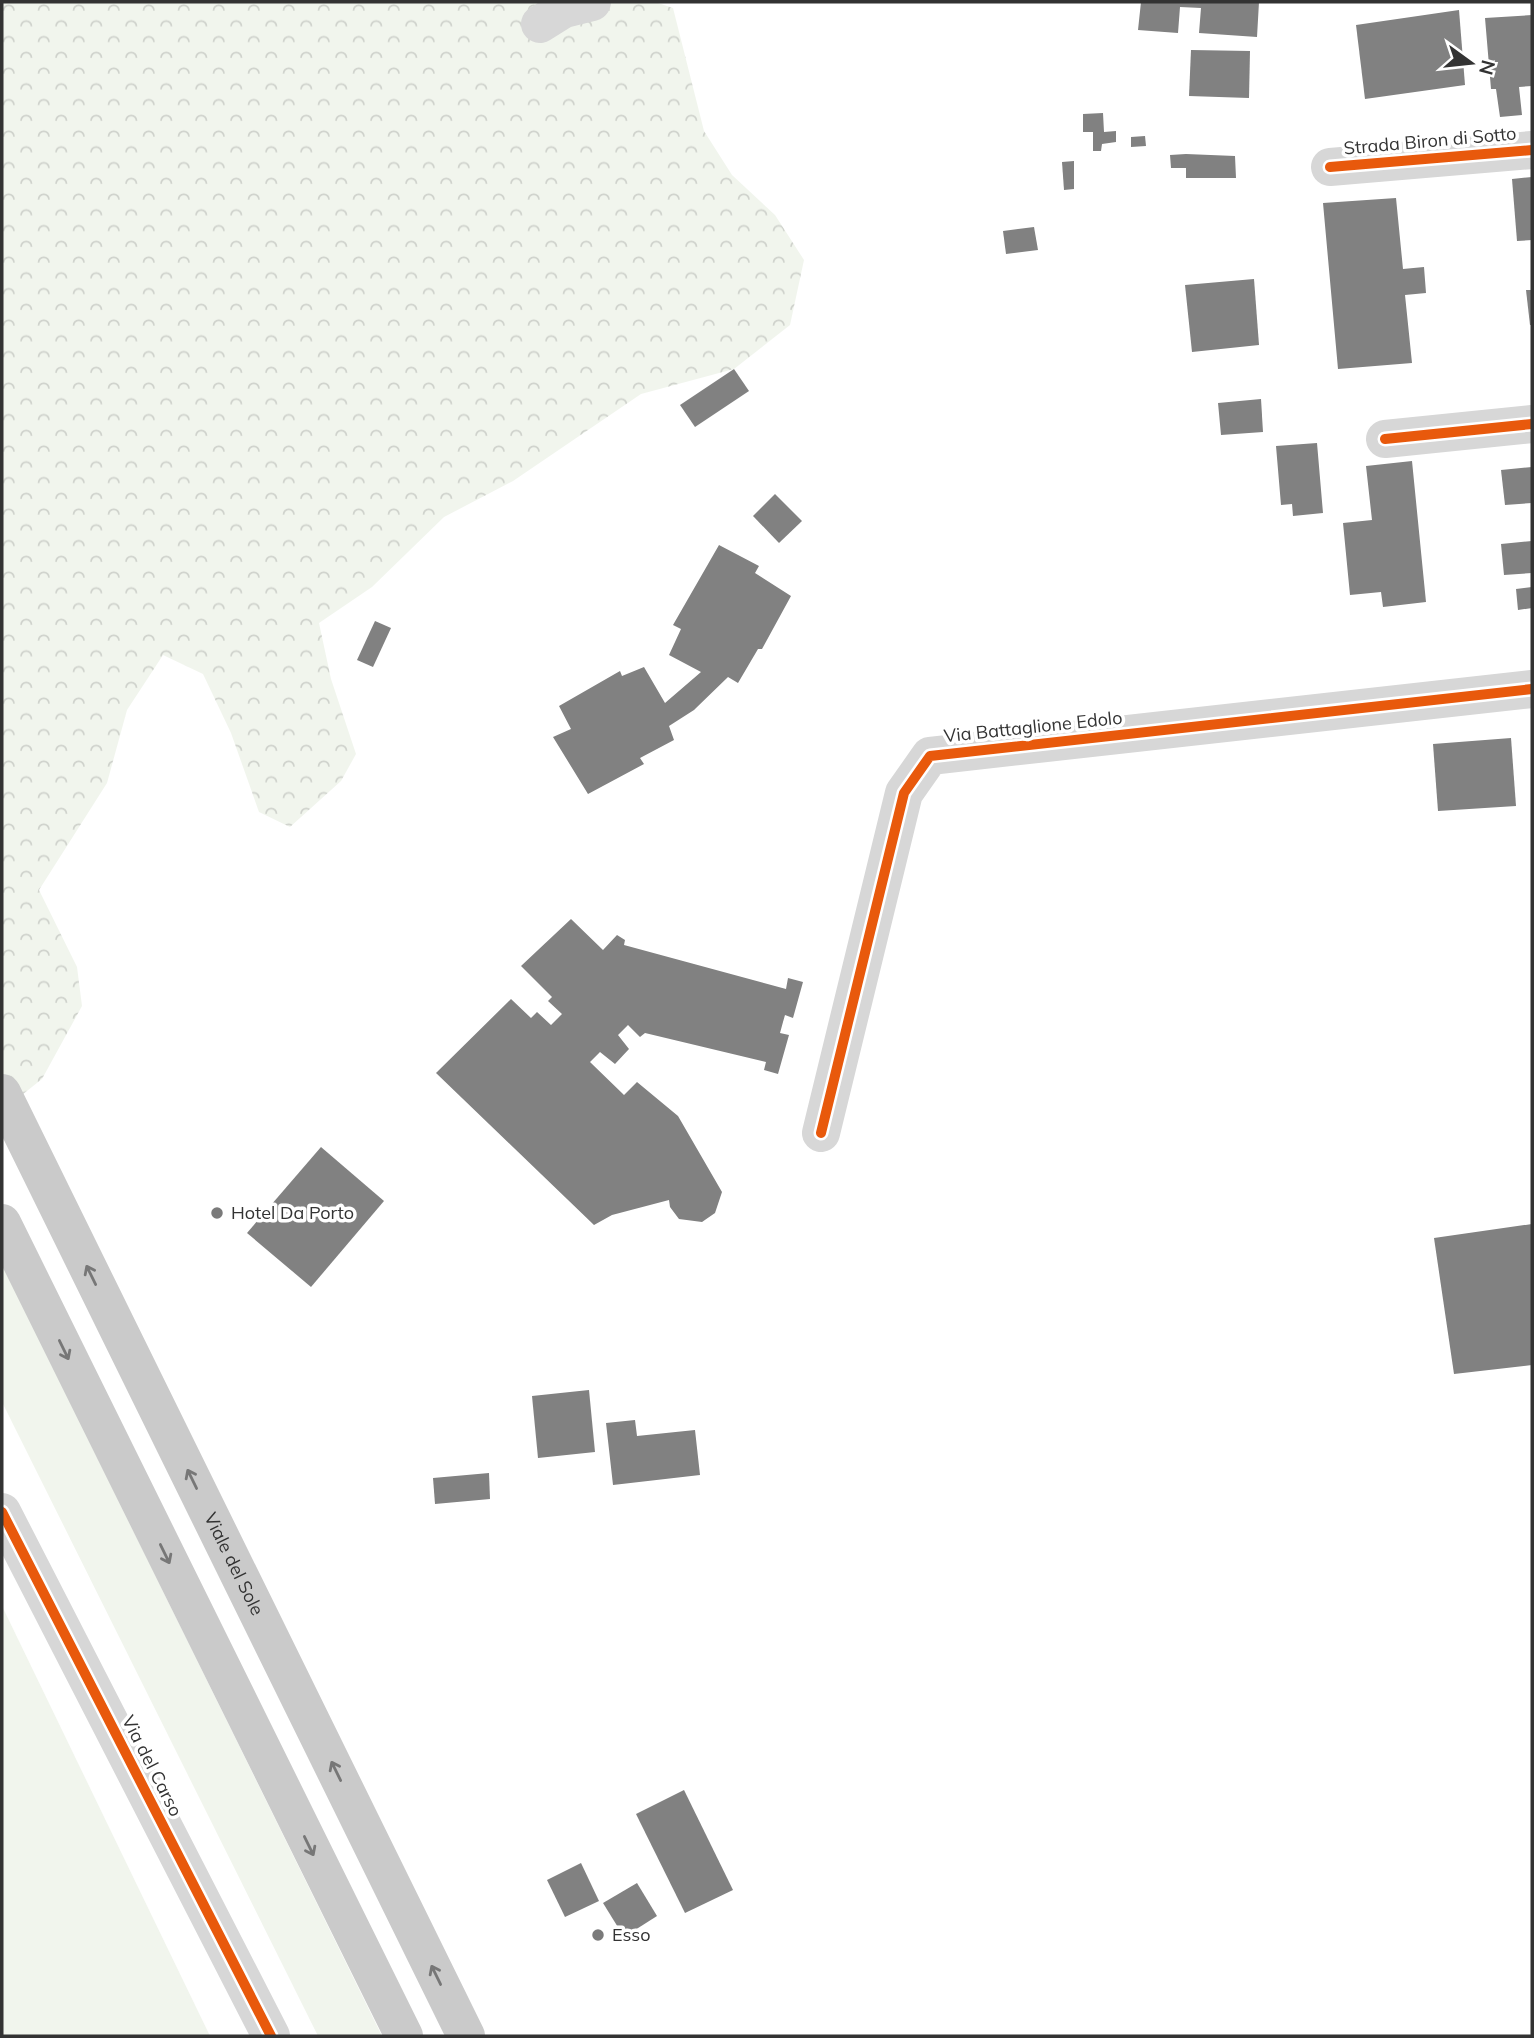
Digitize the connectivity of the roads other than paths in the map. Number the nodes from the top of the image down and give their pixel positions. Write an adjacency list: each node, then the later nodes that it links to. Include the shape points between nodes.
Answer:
1 (592, 2): 2 (street, via 564,9)
2 (540, 24)
3 (1532, 150): 4 (street, Strada Biron di Sotto)
4 (1330, 167)
5 (1532, 425): 6 (street)
6 (1385, 439)
7 (1532, 689): 9 (street, Via Battaglione Edolo, via 930,756 904,793)
8 (2, 1093): 14 (main road, Viale del Sole, one-way to 8)
9 (821, 1133)
10 (2, 1223): 13 (main road, one-way to 13)
11 (2, 1512): 12 (street, Via del Carso)
12 (271, 2036)
13 (404, 2036)
14 (466, 2036)

